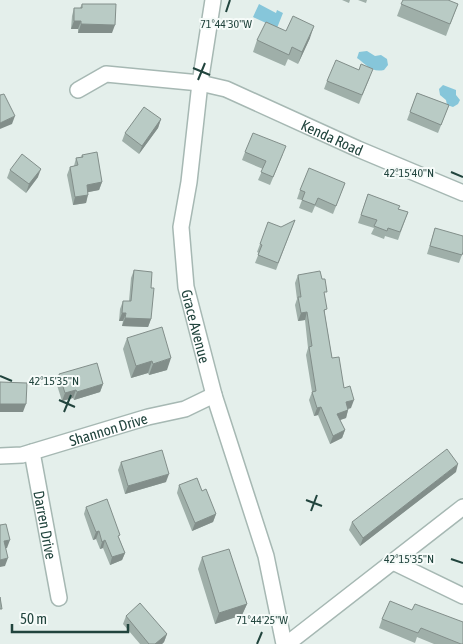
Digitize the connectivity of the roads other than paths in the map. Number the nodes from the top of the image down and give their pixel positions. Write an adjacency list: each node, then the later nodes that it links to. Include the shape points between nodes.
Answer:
1 (213, 0): 2 (street, Grace Avenue)
2 (200, 83): 3 (street, Kenda Road, via 106,74); 4 (street, Kenda Road, via 226,90); 5 (street, Grace Avenue, via 182,228 186,287)
3 (78, 90)
4 (463, 193)
5 (214, 395): 6 (street, Shannon Drive, via 185,409); 12 (street, Grace Avenue, via 266,556)
6 (32, 452): 7 (street, Shannon Drive); 11 (street, Darren Drive)
7 (0, 456)
8 (463, 507): 9 (street)
9 (393, 562): 10 (street); 12 (street)
10 (463, 596)
11 (59, 598)
12 (286, 644)

